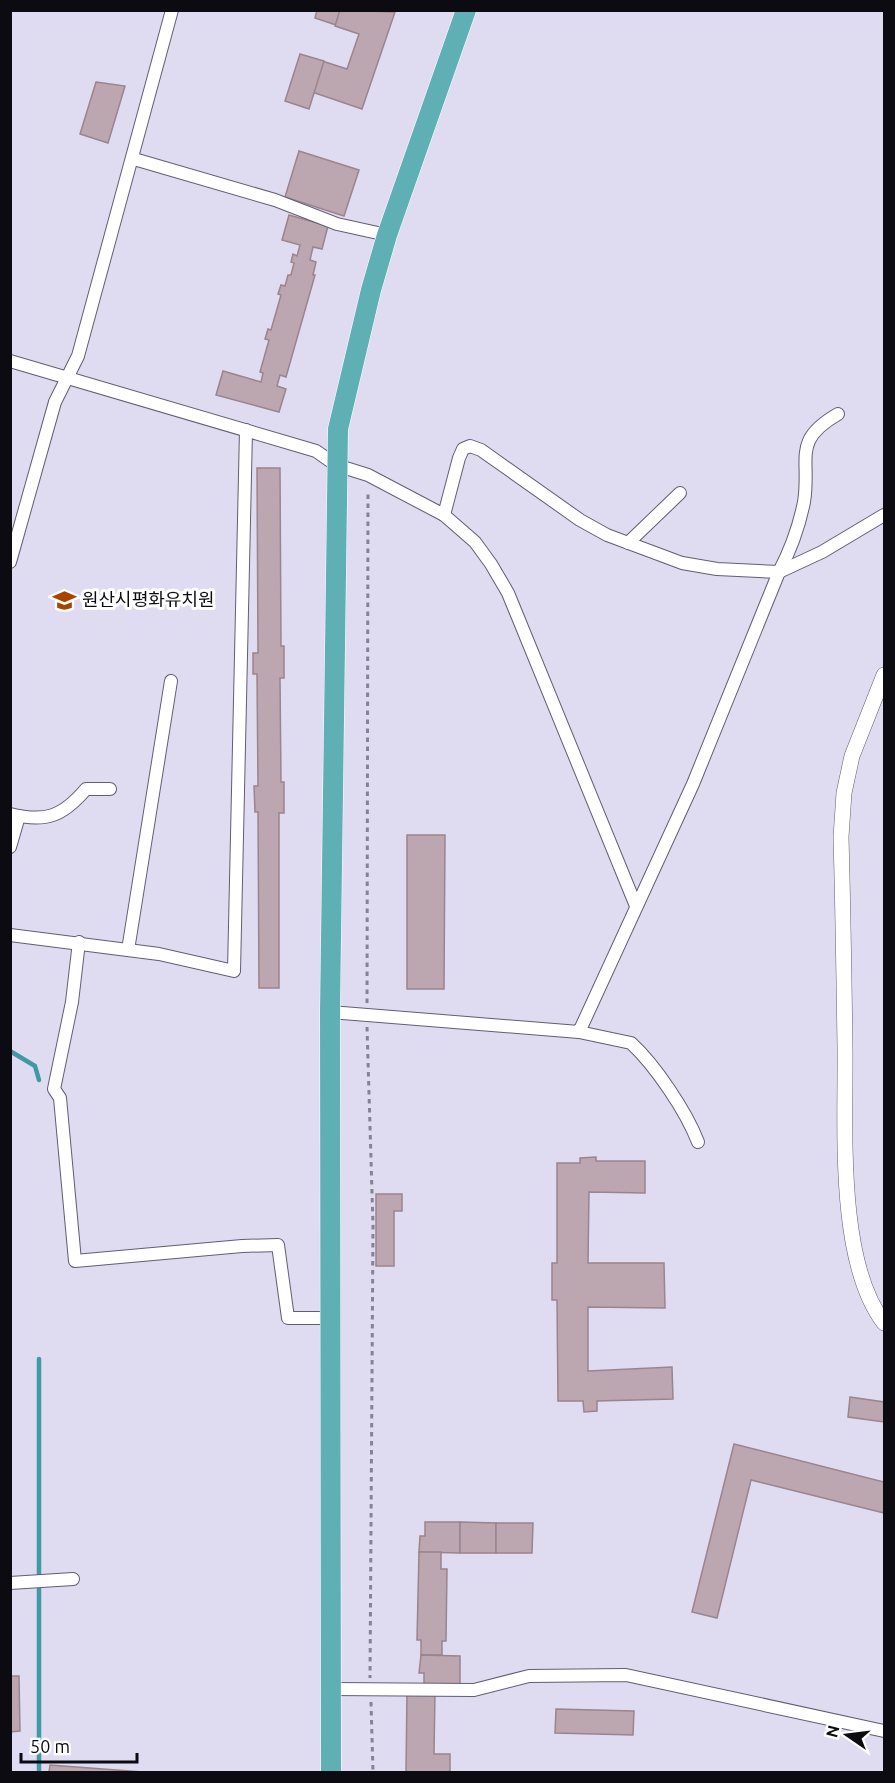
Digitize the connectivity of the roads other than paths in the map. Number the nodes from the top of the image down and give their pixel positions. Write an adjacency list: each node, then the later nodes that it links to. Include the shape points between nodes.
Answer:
1 (172, 10): 3 (street)
2 (466, 10): 4 (highway)
3 (134, 159): 4 (street, via 275,200 337,224); 6 (street, via 78,356)
4 (387, 235): 9 (highway, via 343,399)
5 (10, 361): 6 (street)
6 (68, 377): 8 (street); 14 (street, via 55,402)
7 (838, 414): 15 (street, via 819,425 809,438 802,510 795,541)
8 (246, 430): 9 (street, via 316,452); 24 (street, via 234,971)
9 (336, 465): 11 (street, via 368,475); 25 (highway)
10 (680, 493): 13 (street)
11 (444, 515): 13 (street, via 462,449 470,446 496,459 580,520); 21 (street, via 475,542 508,592)
12 (885, 515): 15 (street)
13 (628, 543): 15 (street, via 682,563 750,573)
14 (10, 562)
15 (779, 572): 21 (street, via 693,784)
16 (885, 675): 29 (street, via 852,756 844,793 842,837 848,1185 855,1252 864,1285)
17 (171, 681): 24 (street)
18 (110, 789): 19 (street, via 86,789 70,807 53,817)
19 (15, 815): 20 (street)
20 (10, 847)
21 (636, 906): 26 (street)
22 (10, 935): 23 (street)
23 (79, 942): 24 (street); 28 (street, via 72,1002 54,1089 60,1098 75,1261 278,1245 288,1318)
24 (128, 950)
25 (330, 1012): 26 (street); 28 (highway)
26 (579, 1032): 27 (street, via 631,1043 672,1096)
27 (698, 1142)
28 (330, 1318): 32 (highway)
29 (885, 1323)
30 (73, 1579): 31 (street)
31 (10, 1583)
32 (331, 1689): 33 (street, via 474,1690 529,1676 626,1675); 34 (highway)
33 (885, 1731)
34 (331, 1773)

